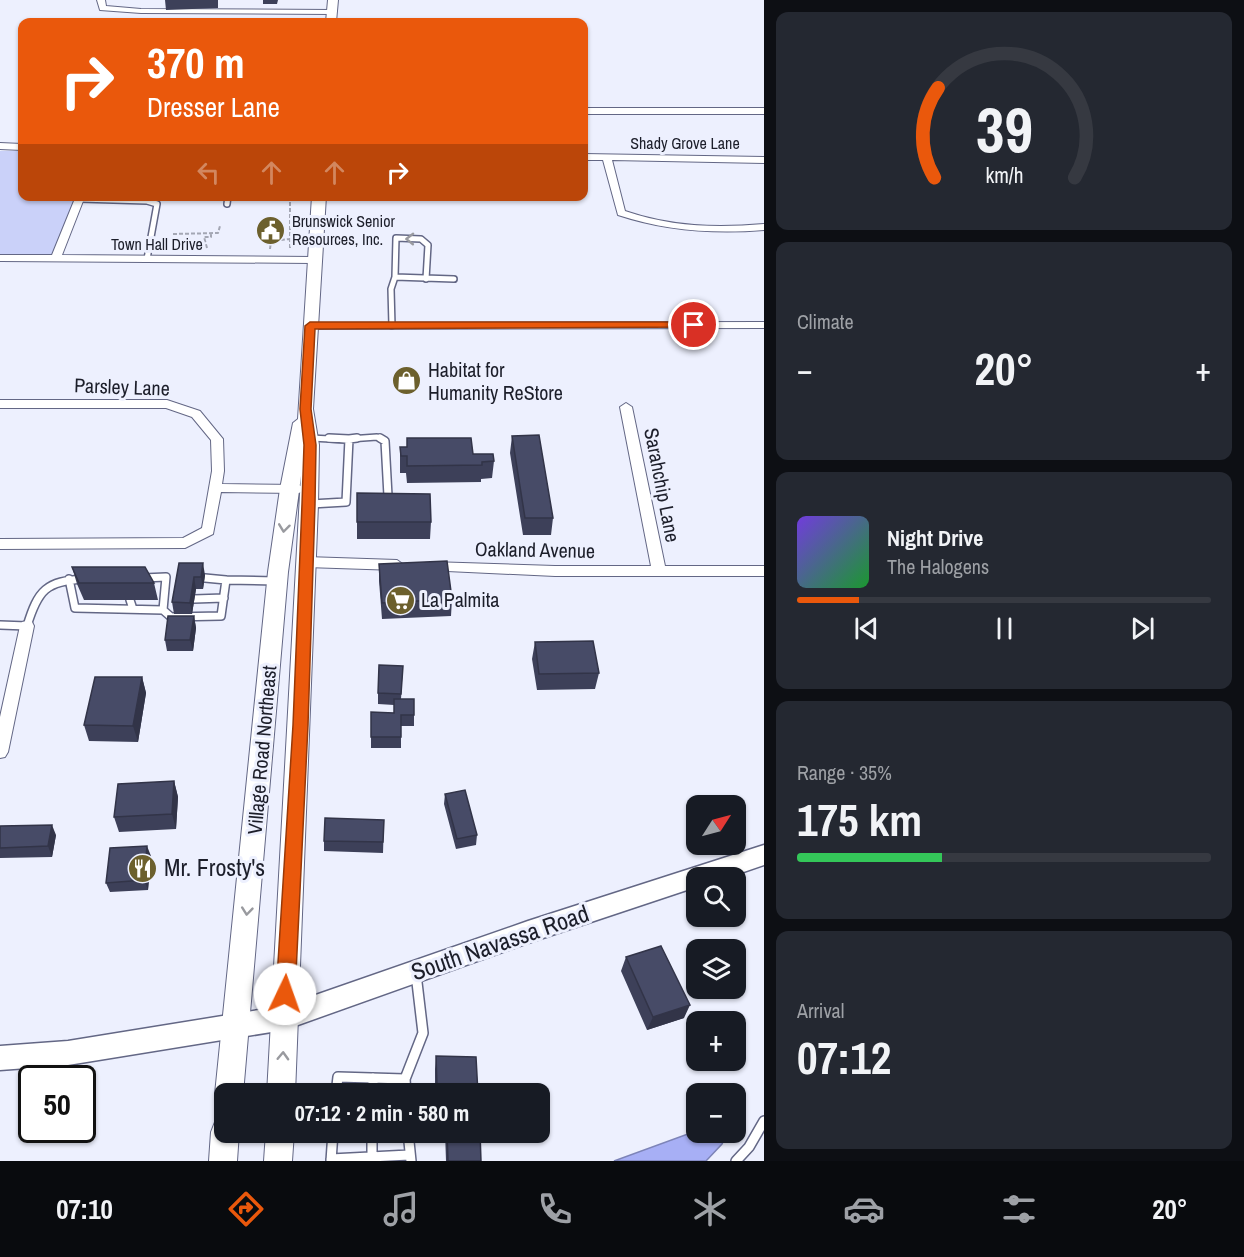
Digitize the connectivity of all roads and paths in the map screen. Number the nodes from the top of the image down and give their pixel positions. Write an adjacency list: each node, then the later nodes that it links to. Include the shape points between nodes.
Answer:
1 (101, 0): 4 (street, via 103,8)
2 (233, 0): 4 (street)
3 (333, 0): 5 (main road)
4 (229, 12): 5 (street)
5 (331, 17)
6 (588, 111): 7 (street)
7 (764, 111)
8 (0, 146): 9 (street)
9 (18, 147)
10 (588, 157): 11 (street, Shady Grove Lane)
11 (607, 158): 12 (street, Shady Grove Lane); 20 (street, Shady Grove Lane, via 621,213 649,224 741,230)
12 (764, 160)
13 (79, 201): 28 (street)
14 (147, 201): 29 (lane, via 157,204)
15 (227, 201): 18 (lane)
16 (290, 201): 23 (path)
17 (319, 201): 26 (main road, Village Road Northeast)
18 (226, 204)
19 (220, 226): 22 (path, via 218,233)
20 (764, 227)
21 (173, 234): 22 (path)
22 (211, 234): 24 (path, via 204,237 205,248)
23 (290, 239): 25 (path, via 271,241 270,249); 26 (path, via 288,249)
24 (215, 248)
25 (279, 249)
26 (314, 255): 29 (street, Town Hall Drive); 34 (main road, Village Road Northeast)
27 (0, 258): 28 (street, Town Hall Drive)
28 (56, 259): 29 (street, Town Hall Drive)
29 (147, 259)
30 (394, 277): 31 (lane); 31 (lane, one-way to 30, via 428,245 421,239 396,238); 35 (lane)
31 (426, 279): 32 (lane)
32 (454, 279)
33 (764, 325): 35 (street)
34 (310, 326): 35 (street); 38 (main road, Village Road Northeast)
35 (392, 326)
36 (0, 404): 41 (street, Parsley Lane, via 166,404 196,414 217,439)
37 (626, 407): 48 (street, Sarahchip Lane)
38 (306, 409): 39 (main road, Village Road Northeast); 42 (main road, Village Road Northeast)
39 (309, 438): 40 (lane); 42 (main road, Village Road Northeast)
40 (349, 439): 43 (lane); 45 (lane, via 377,437 385,441 388,496)
41 (214, 488): 42 (street); 46 (street, Parsley Lane, via 208,531 186,543)
42 (302, 494): 43 (lane); 47 (main road, Village Road Northeast); 54 (main road, Village Road Northeast, one-way to 54)
43 (346, 502): 44 (lane)
44 (358, 502)
45 (381, 502)
46 (0, 544)
47 (306, 562): 48 (street, Oakland Avenue); 68 (main road, Village Road Northeast)
48 (659, 571): 49 (street, Oakland Avenue)
49 (764, 571)
50 (133, 578): 62 (lane, via 169,578)
51 (205, 578): 53 (lane)
52 (69, 579): 55 (lane, via 91,579); 60 (lane, via 75,608); 64 (lane, via 44,587 35,598)
53 (226, 580): 54 (lane); 56 (lane)
54 (278, 581): 69 (main road, Village Road Northeast, one-way to 69)
55 (93, 584)
56 (224, 598): 57 (lane); 62 (lane, via 221,616 171,617)
57 (194, 599)
58 (99, 600): 60 (lane)
59 (130, 600): 61 (lane)
60 (101, 608): 61 (lane)
61 (133, 609): 62 (lane)
62 (163, 610)
63 (0, 625): 64 (lane)
64 (27, 626): 65 (street)
65 (0, 752)
66 (764, 855): 67 (street, South Navassa Road)
67 (416, 972): 68 (street, South Navassa Road); 72 (lane, via 423,1033)
68 (284, 1018): 69 (street, South Navassa Road); 74 (main road, Village Road Northeast, one-way to 68)
69 (235, 1028): 70 (street, South Navassa Road, via 68,1053); 73 (main road, Village Road Northeast)
70 (0, 1058)
71 (373, 1078): 72 (lane); 75 (lane, via 338,1077); 76 (lane)
72 (405, 1079): 77 (lane)
73 (230, 1083)
74 (281, 1083)
75 (337, 1083)
76 (373, 1083)
77 (405, 1083)
78 (764, 1121): 89 (lane)
79 (224, 1143): 87 (main road)
80 (279, 1143): 88 (main road)
81 (332, 1143): 86 (lane)
82 (372, 1143): 84 (lane)
83 (409, 1143): 85 (lane)
84 (372, 1157): 85 (lane); 86 (lane)
85 (410, 1158)
86 (331, 1160)
87 (223, 1161)
88 (278, 1161)
89 (736, 1161)

